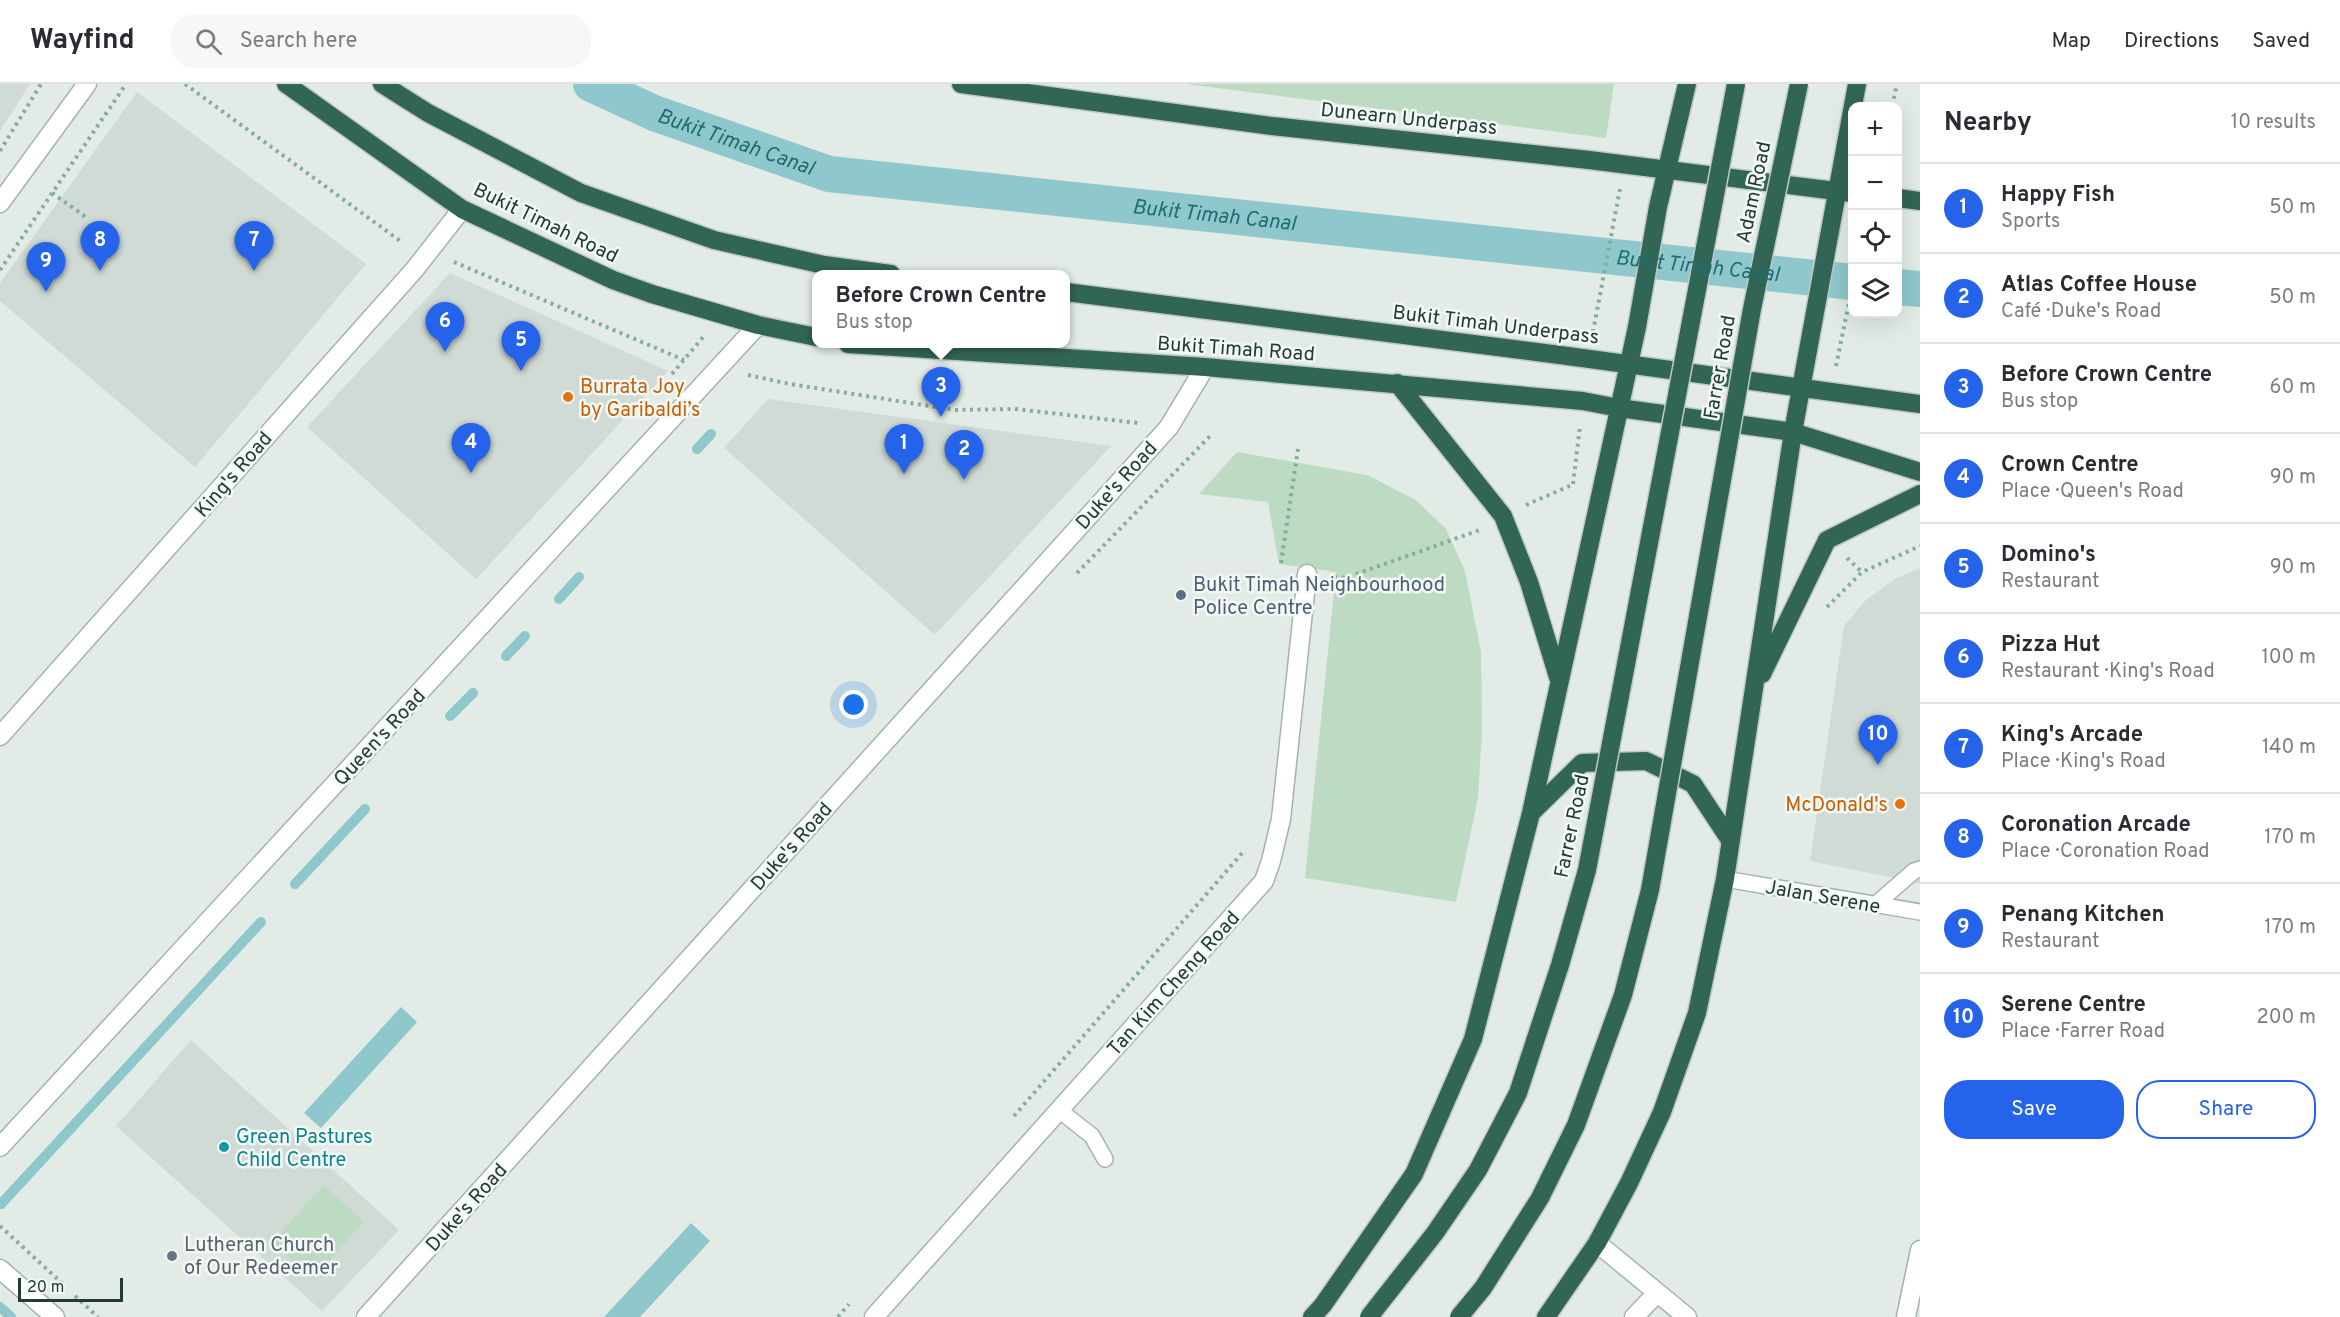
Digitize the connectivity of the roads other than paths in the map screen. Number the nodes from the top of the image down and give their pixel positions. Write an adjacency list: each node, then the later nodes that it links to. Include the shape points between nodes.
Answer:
1 (87, 84): 12 (street)
2 (286, 84): 13 (highway, Bukit Timah Road)
3 (382, 84): 14 (highway, via 581,193 714,240)
4 (961, 84): 9 (highway, Dunearn Underpass, via 1272,126)
5 (1687, 84): 24 (highway, via 1658,207)
6 (1736, 84): 16 (highway, Adam Road, bridge)
7 (1799, 84): 17 (highway, Adam Road, bridge)
8 (1857, 84): 25 (highway)
9 (1848, 192)
10 (1902, 199): 11 (highway)
11 (1920, 201)
12 (0, 203)
13 (462, 209): 18 (highway, Bukit Timah Road, via 613,280); 31 (street, King's Road, via 236,473)
14 (861, 270)
15 (1070, 293): 23 (highway, Bukit Timah Underpass)
16 (1694, 298): 49 (highway, Farrer Road, bridge, via 1587,870 1560,965 1518,1093 1478,1170)
17 (1752, 309): 50 (highway, Farrer Road, bridge, via 1650,890 1623,995 1576,1125 1540,1198 1483,1288)
18 (758, 325): 19 (highway, Bukit Timah Road); 39 (street, Queen's Road)
19 (812, 336)
20 (910, 348): 21 (highway, Bukit Timah Road)
21 (1205, 367): 22 (highway, Bukit Timah Road); 46 (street, Duke's Road, via 1169,427)
22 (1397, 383): 24 (highway, Bukit Timah Road); 29 (highway, via 1503,516 1529,582)
23 (1920, 404)
24 (1619, 408): 25 (highway, Bukit Timah Road); 29 (highway)
25 (1793, 432): 26 (highway, Bukit Timah Road); 30 (highway)
26 (1920, 472)
27 (1920, 494): 30 (highway, via 1827,540)
28 (1307, 574): 38 (street, Tan Kim Cheng Road, via 1281,819 1264,881)
29 (1558, 680): 32 (highway)
30 (1755, 688): 33 (highway)
31 (0, 736)
32 (1531, 813): 33 (highway, via 1582,763 1646,761 1693,784); 48 (highway, via 1473,1038 1464,1059 1414,1174)
33 (1730, 840): 35 (highway)
34 (1920, 869): 36 (lane)
35 (1725, 879): 36 (lane, Jalan Serene); 41 (highway, via 1697,1013 1662,1112)
36 (1875, 905): 37 (lane, Jalan Serene)
37 (1920, 912)
38 (1059, 1110): 40 (lane, via 1092,1136); 47 (street, Tan Kim Cheng Road)
39 (0, 1147)
40 (1105, 1159)
41 (1597, 1244): 44 (street); 51 (highway)
42 (1920, 1250): 54 (street)
43 (0, 1269): 45 (street)
44 (1657, 1293): 52 (street); 53 (street)
45 (55, 1317)
46 (366, 1317)
47 (874, 1317)
48 (1312, 1317)
49 (1370, 1317)
50 (1459, 1317)
51 (1546, 1317)
52 (1634, 1317)
53 (1687, 1317)
54 (1906, 1317)

